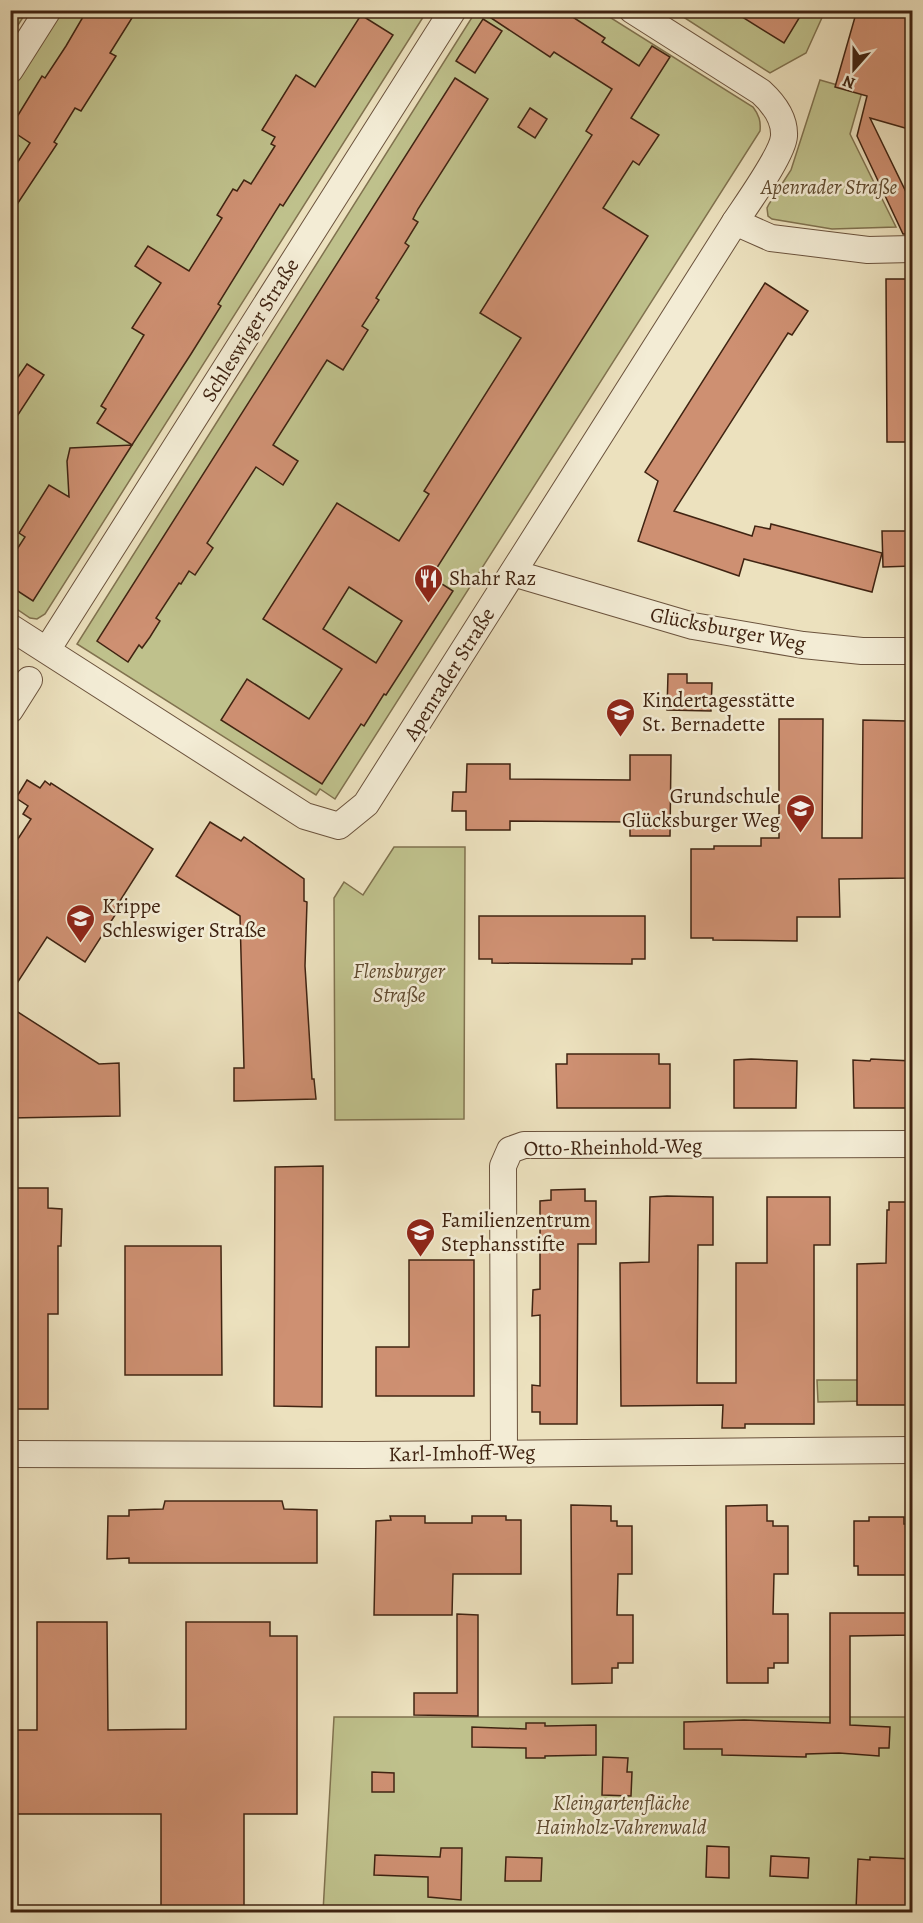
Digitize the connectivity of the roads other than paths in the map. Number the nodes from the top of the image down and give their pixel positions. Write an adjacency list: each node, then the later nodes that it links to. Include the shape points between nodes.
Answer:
1 (48, 10): 4 (street)
2 (453, 10): 9 (street, Schleswiger Straße)
3 (632, 10): 5 (street, Apenrader Straße, via 761,92 774,105 784,137 779,152)
4 (10, 70)
5 (735, 222): 6 (street, via 771,238 868,250); 7 (street, Apenrader Straße)
6 (912, 249)
7 (513, 573): 9 (street, Apenrader Straße, via 366,804 339,826 305,816); 10 (street, Glücksburger Weg, via 704,628 803,645)
8 (10, 627): 9 (street)
9 (47, 650)
10 (912, 651)
11 (29, 680): 12 (street)
12 (10, 710)
13 (912, 1144): 15 (street, Otto-Rheinhold-Weg, via 524,1145 510,1150 503,1166)
14 (912, 1450): 15 (street, Karl-Imhoff-Weg)
15 (504, 1452): 16 (street, Karl-Imhoff-Weg)
16 (10, 1454)

